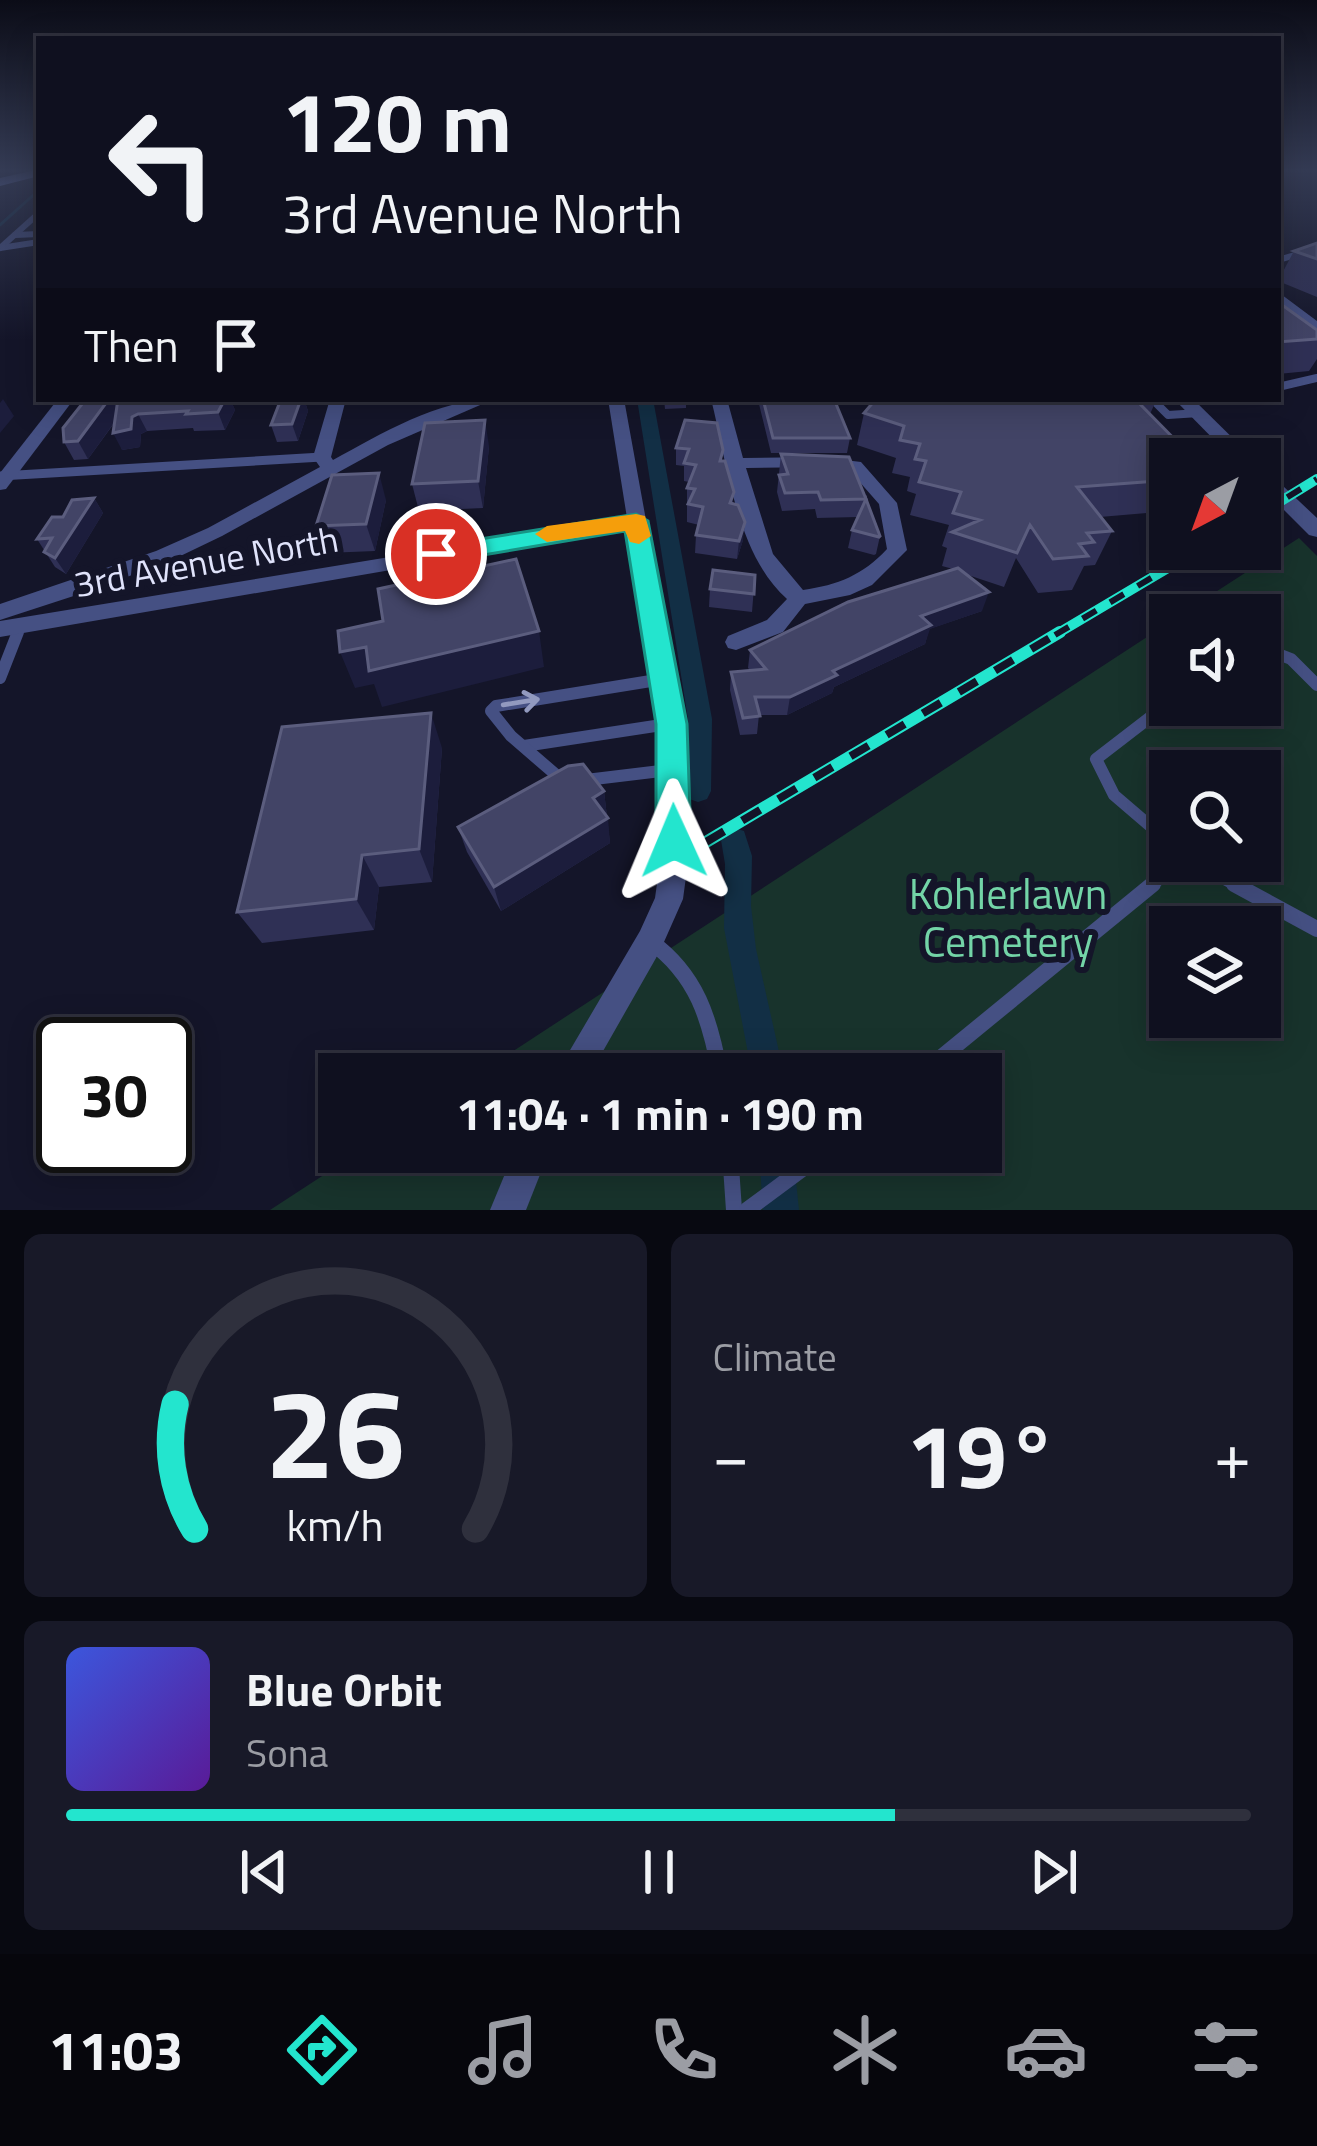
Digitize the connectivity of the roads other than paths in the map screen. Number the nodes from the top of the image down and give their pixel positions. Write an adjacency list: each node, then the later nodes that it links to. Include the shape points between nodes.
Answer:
1 (24, 227): 2 (lane)
2 (15, 235): 3 (lane); 5 (lane)
3 (36, 238)
4 (36, 239): 5 (lane)
5 (0, 248)
6 (1281, 259): 7 (lane, via 1302,253)
7 (1317, 259)
8 (1281, 299): 9 (lane)
9 (1317, 326)
10 (1317, 378): 11 (lane)
11 (1281, 385)
12 (64, 402): 23 (street)
13 (337, 402): 21 (street)
14 (478, 402): 21 (street)
15 (616, 402): 25 (street)
16 (720, 402): 22 (street)
17 (1154, 402): 19 (lane, via 1168,415)
18 (1186, 402): 19 (street)
19 (1199, 413): 20 (street)
20 (1223, 438)
21 (326, 463): 23 (lane); 28 (street, via 193,542)
22 (736, 463): 27 (street, via 758,543 779,583); 27 (street, via 855,466 888,503 896,550 874,579)
23 (2, 478)
24 (1281, 495): 26 (street)
25 (636, 521): 29 (street, 3rd Avenue North); 33 (street)
26 (1317, 530)
27 (799, 598): 30 (street, via 775,626)
28 (0, 612)
29 (10, 627): 32 (lane)
30 (736, 642)
31 (1281, 655): 34 (lane)
32 (0, 678)
33 (663, 679): 36 (street); 37 (lane, one-way to 33, via 491,711 496,706)
34 (1317, 685)
35 (1149, 717): 39 (lane, via 1096,759 1108,787)
36 (671, 724): 37 (lane); 38 (street)
37 (524, 746): 38 (lane, via 565,782)
38 (672, 770): 43 (street, via 674,862)
39 (1149, 824)
40 (1155, 882): 46 (lane)
41 (1231, 882): 42 (lane)
42 (1317, 928)
43 (650, 941): 44 (street); 45 (lane, via 680,960 702,1000)
44 (584, 1053)
45 (715, 1053)
46 (947, 1053)
47 (523, 1173): 51 (street)
48 (731, 1173): 52 (lane)
49 (799, 1173): 50 (lane)
50 (754, 1205)
51 (508, 1210)
52 (734, 1210)

